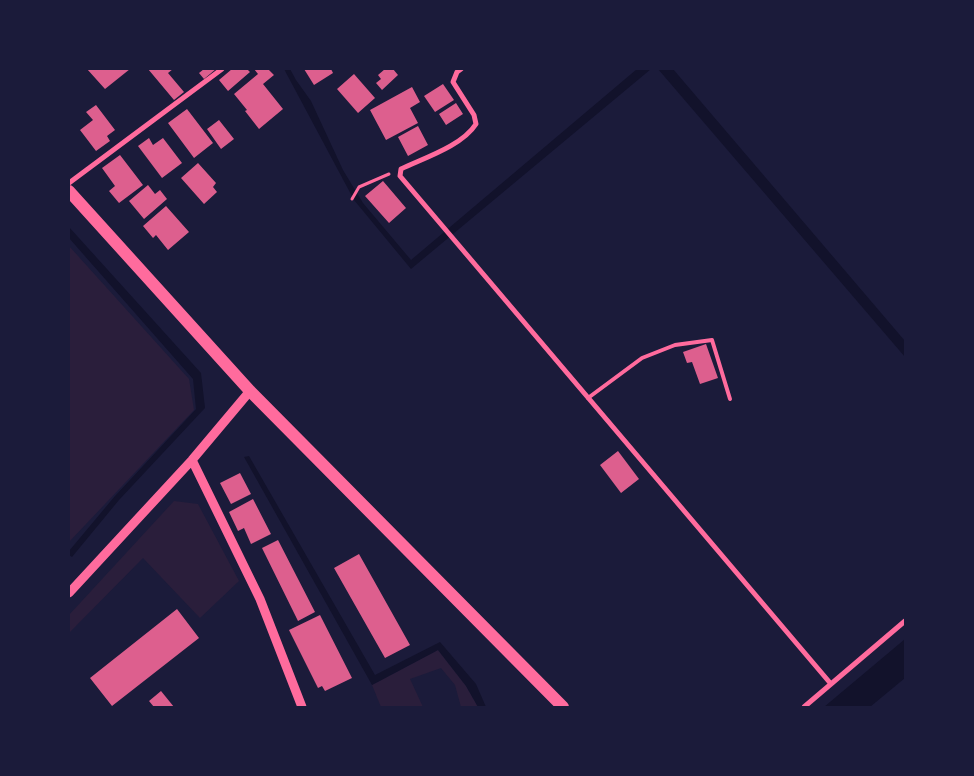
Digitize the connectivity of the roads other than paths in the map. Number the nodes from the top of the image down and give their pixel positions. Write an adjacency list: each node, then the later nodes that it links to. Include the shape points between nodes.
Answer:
1 (222, 69): 3 (street)
2 (461, 69): 6 (street, via 452,82 476,124 471,132 446,148 401,169 400,176)
3 (69, 183)
4 (69, 191): 5 (main road)
5 (250, 391): 8 (street); 13 (main road)
6 (588, 398): 7 (lane, via 642,358 675,345 712,340); 11 (street)
7 (730, 399)
8 (192, 460): 9 (street); 12 (street, via 260,599)
9 (69, 593)
10 (905, 621): 11 (street)
11 (831, 684): 14 (street)
12 (302, 707)
13 (563, 707)
14 (804, 707)

